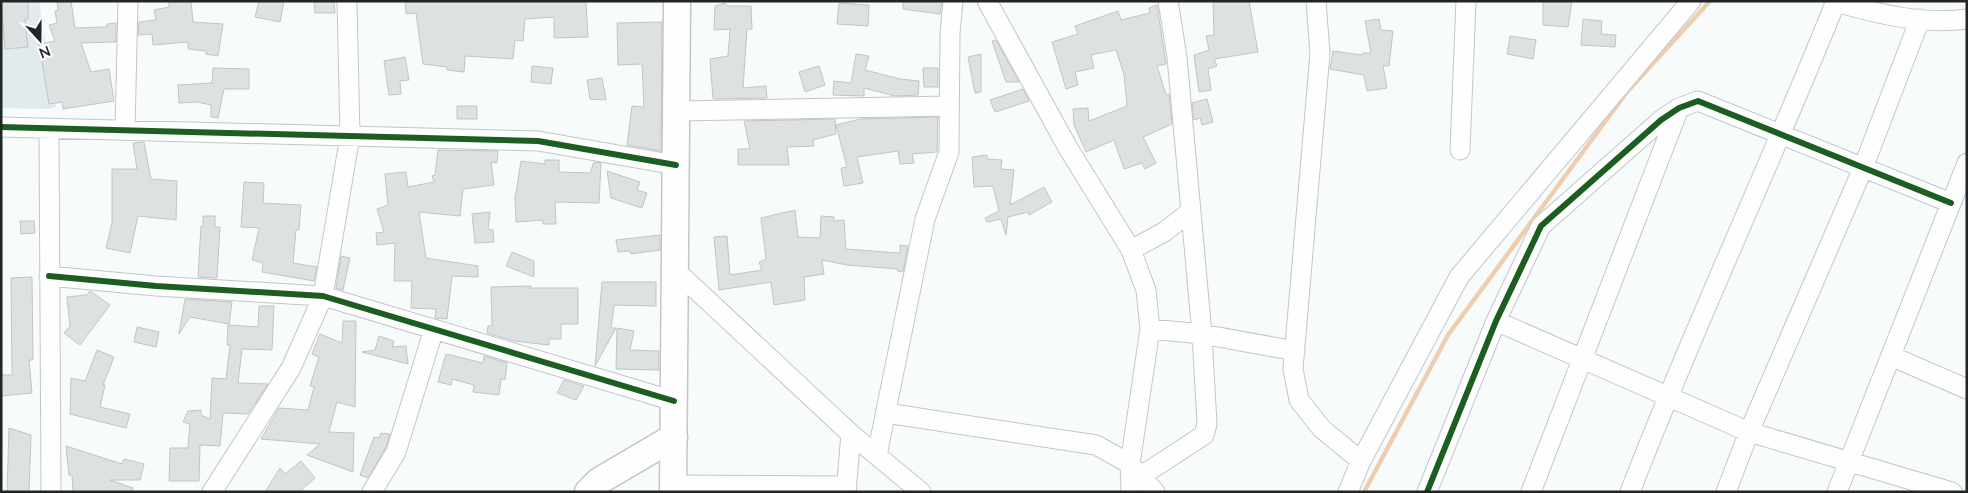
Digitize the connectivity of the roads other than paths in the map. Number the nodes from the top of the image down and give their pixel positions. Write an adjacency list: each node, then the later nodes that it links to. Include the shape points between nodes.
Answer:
1 (128, 1): 18 (street)
2 (346, 1): 20 (street)
3 (677, 1): 15 (street)
4 (953, 1): 13 (street)
5 (987, 1): 27 (street, via 1068,148)
6 (1168, 1): 26 (street, via 1177,57)
7 (1316, 1): 35 (street, via 1320,53)
8 (1466, 1): 21 (street)
9 (1691, 1): 46 (street, via 1459,277)
10 (1836, 2): 11 (street, via 1877,14); 19 (street)
11 (1920, 19): 12 (street, via 1949,22); 24 (street)
12 (1967, 19)
13 (949, 106): 15 (street); 41 (street, via 948,152 925,219)
14 (1679, 108): 19 (street, via 1698,101); 31 (street, via 1660,120 1540,226); 37 (street)
15 (676, 111): 23 (street)
16 (1, 127): 17 (street)
17 (49, 128): 18 (street); 29 (street)
18 (125, 130): 20 (street)
19 (1781, 135): 24 (street); 39 (street)
20 (350, 136): 23 (street, via 538,141); 30 (street)
21 (1460, 150)
22 (1967, 163): 25 (street)
23 (676, 165): 28 (street)
24 (1863, 168): 25 (street); 42 (street)
25 (1951, 203): 36 (street)
26 (1190, 212): 27 (street, via 1164,232); 34 (street)
27 (1130, 250): 33 (street, via 1146,290)
28 (674, 269): 40 (street); 43 (street)
29 (49, 276): 30 (street); 51 (street)
30 (323, 296): 32 (street); 52 (street, via 291,368)
31 (1496, 321): 37 (street); 58 (street)
32 (434, 329): 40 (street); 53 (street, via 396,452)
33 (1150, 329): 34 (street); 48 (street)
34 (1202, 334): 35 (street); 48 (street, via 1207,424 1204,434)
35 (1295, 351): 46 (street, via 1293,369 1299,400 1322,429)
36 (1890, 356): 38 (street); 47 (street)
37 (1582, 358): 39 (street); 59 (street)
38 (1967, 389)
39 (1667, 396): 42 (street); 60 (street)
40 (674, 401): 44 (street)
41 (886, 413): 45 (street); 48 (street, via 1096,445)
42 (1749, 432): 47 (street); 61 (street)
43 (851, 434): 45 (street); 50 (street)
44 (674, 437): 49 (street); 54 (street, via 599,481)
45 (877, 455): 55 (street)
46 (1361, 461): 57 (street)
47 (1848, 462): 62 (street); 63 (street)
48 (1134, 477): 56 (street)
49 (673, 488): 50 (street)
50 (846, 489)
51 (51, 492)
52 (212, 492)
53 (372, 492)
54 (588, 492)
55 (921, 492)
56 (1155, 492)
57 (1348, 492)
58 (1427, 492)
59 (1531, 492)
60 (1630, 492)
61 (1726, 492)
62 (1837, 492)
63 (1952, 492)

